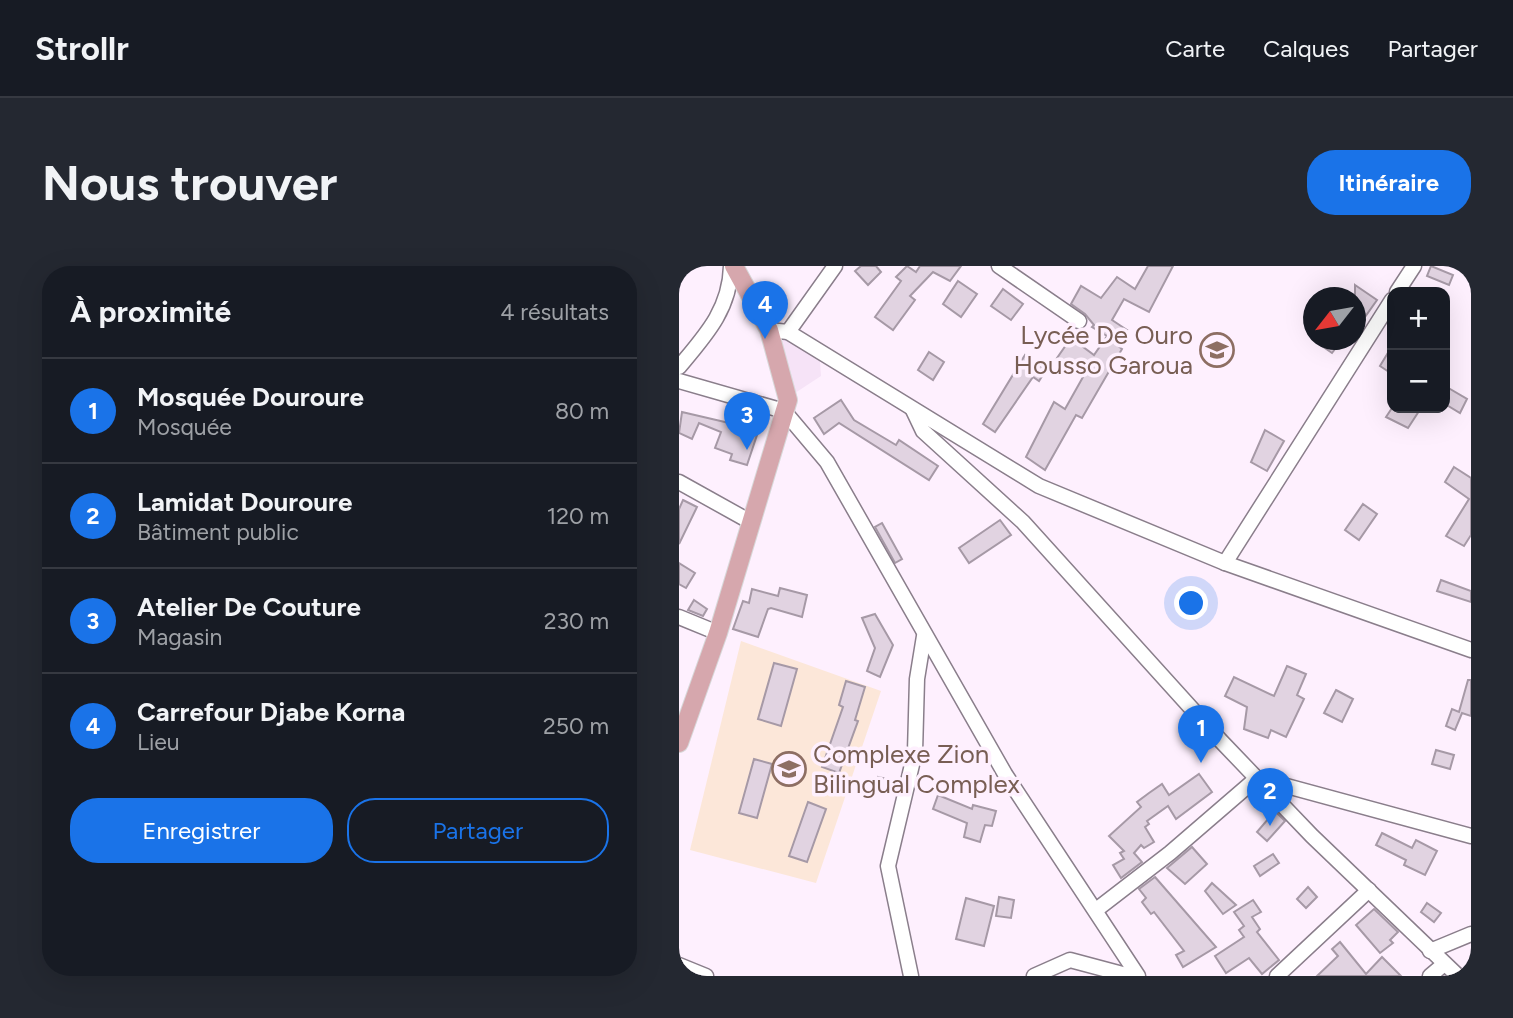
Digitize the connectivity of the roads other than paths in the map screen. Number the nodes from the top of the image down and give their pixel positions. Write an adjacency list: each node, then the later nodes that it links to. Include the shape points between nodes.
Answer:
1 (733, 266): 8 (main road); 10 (street, via 723,309)
2 (835, 266): 9 (street)
3 (999, 266): 7 (street)
4 (1414, 266): 5 (street)
5 (1400, 287)
6 (1387, 308): 16 (street)
7 (1079, 321)
8 (769, 330): 9 (street); 13 (main road, via 788,400)
9 (788, 332): 12 (street)
10 (679, 367)
11 (679, 381): 13 (street)
12 (913, 410): 16 (street, via 1039,486); 22 (street, via 923,431 1024,522)
13 (784, 411): 15 (main road); 19 (street, via 827,462)
14 (679, 482): 15 (street)
15 (749, 521): 18 (main road)
16 (1225, 563): 20 (street)
17 (679, 617): 18 (street)
18 (718, 633): 21 (main road)
19 (924, 636): 25 (street, via 1005,774); 31 (street, via 917,679 915,752 888,866)
20 (1471, 650)
21 (680, 738)
22 (1257, 778): 23 (street); 24 (street); 25 (street)
23 (1470, 833)
24 (1369, 890): 27 (street); 35 (street)
25 (1096, 910): 34 (street)
26 (1471, 934): 27 (street)
27 (1430, 951): 29 (street)
28 (679, 965): 30 (street)
29 (1443, 965): 36 (street); 37 (street)
30 (706, 976)
31 (911, 976)
32 (1034, 976): 33 (street, via 1070,960)
33 (1130, 976)
34 (1138, 976)
35 (1277, 976)
36 (1430, 976)
37 (1458, 976)

